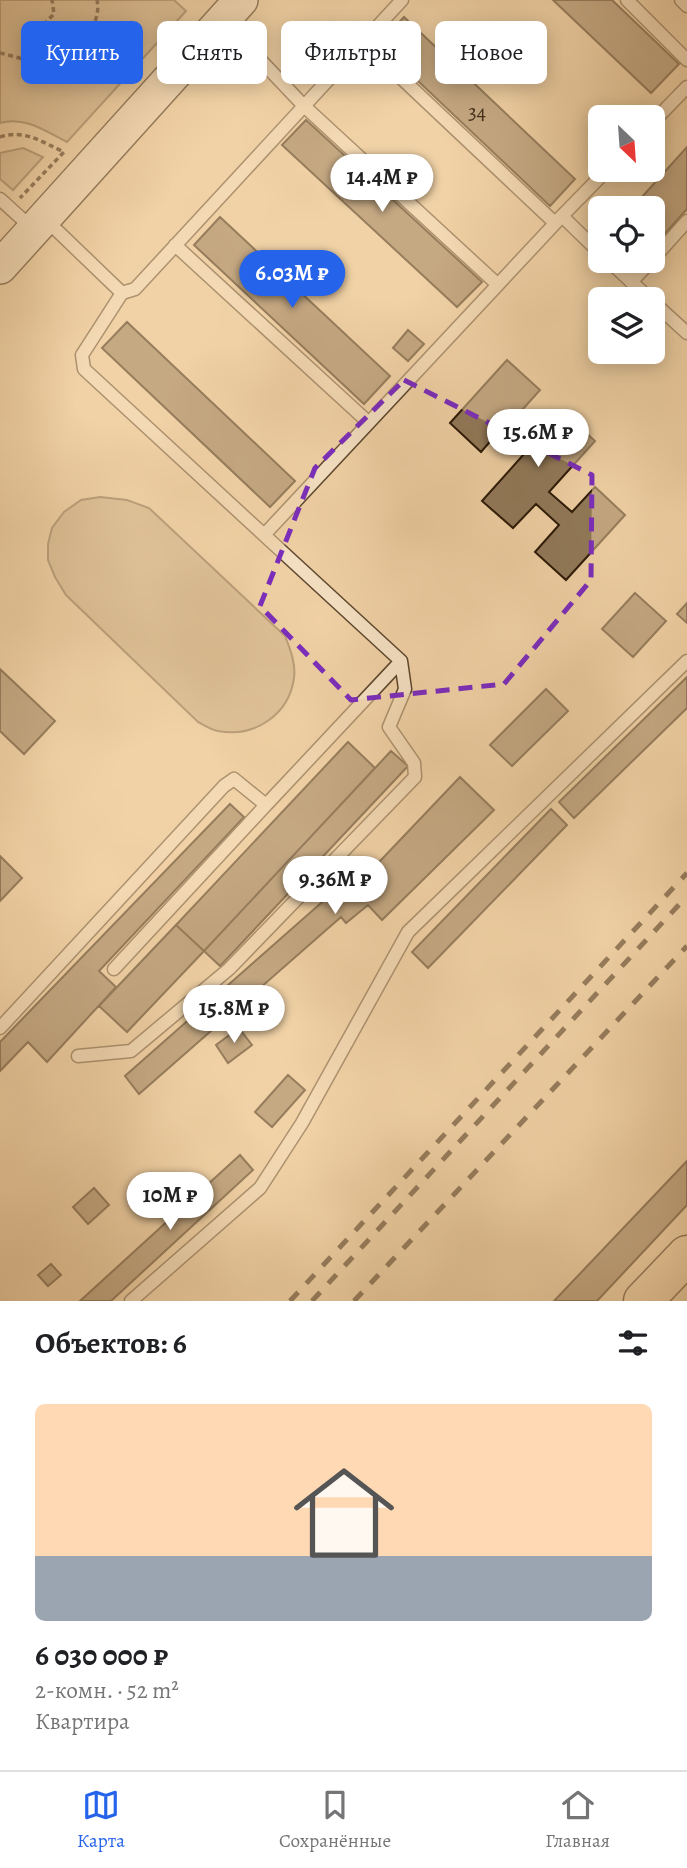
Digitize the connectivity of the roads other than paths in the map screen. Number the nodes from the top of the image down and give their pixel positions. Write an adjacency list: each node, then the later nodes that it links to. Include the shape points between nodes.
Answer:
1 (402, 0): 6 (lane)
2 (627, 0): 7 (lane)
3 (681, 0): 4 (lane)
4 (687, 6)
5 (234, 8): 11 (lane, via 251,50); 15 (main road)
6 (382, 21)
7 (687, 60)
8 (324, 84): 11 (lane)
9 (409, 84): 16 (lane)
10 (687, 87): 12 (lane)
11 (304, 106): 19 (lane); 25 (lane)
12 (665, 110)
13 (595, 182): 16 (lane)
14 (0, 199): 15 (lane)
15 (29, 219): 21 (main road); 27 (lane)
16 (559, 220): 18 (lane); 25 (lane)
17 (687, 221): 20 (lane)
18 (588, 243)
19 (175, 245): 27 (lane, via 135,289); 30 (lane)
20 (665, 246)
21 (0, 267)
22 (622, 273): 24 (lane)
23 (640, 273): 24 (lane)
24 (631, 282): 26 (lane)
25 (497, 284): 30 (lane)
26 (637, 287)
27 (122, 293): 31 (lane, via 82,355 85,369)
28 (665, 313): 29 (lane)
29 (687, 333)
30 (368, 422): 31 (lane)
31 (264, 535): 32 (lane)
32 (401, 661): 34 (lane); 37 (lane, via 405,689 389,727 414,763 415,777 229,969 131,1051)
33 (687, 661): 39 (lane, via 408,932 302,1123 260,1188)
34 (266, 805): 35 (lane); 36 (lane, via 234,779 224,786)
35 (114, 969)
36 (0, 1028)
37 (78, 1056)
38 (687, 1255): 40 (highway)
39 (131, 1301)
40 (643, 1301)

